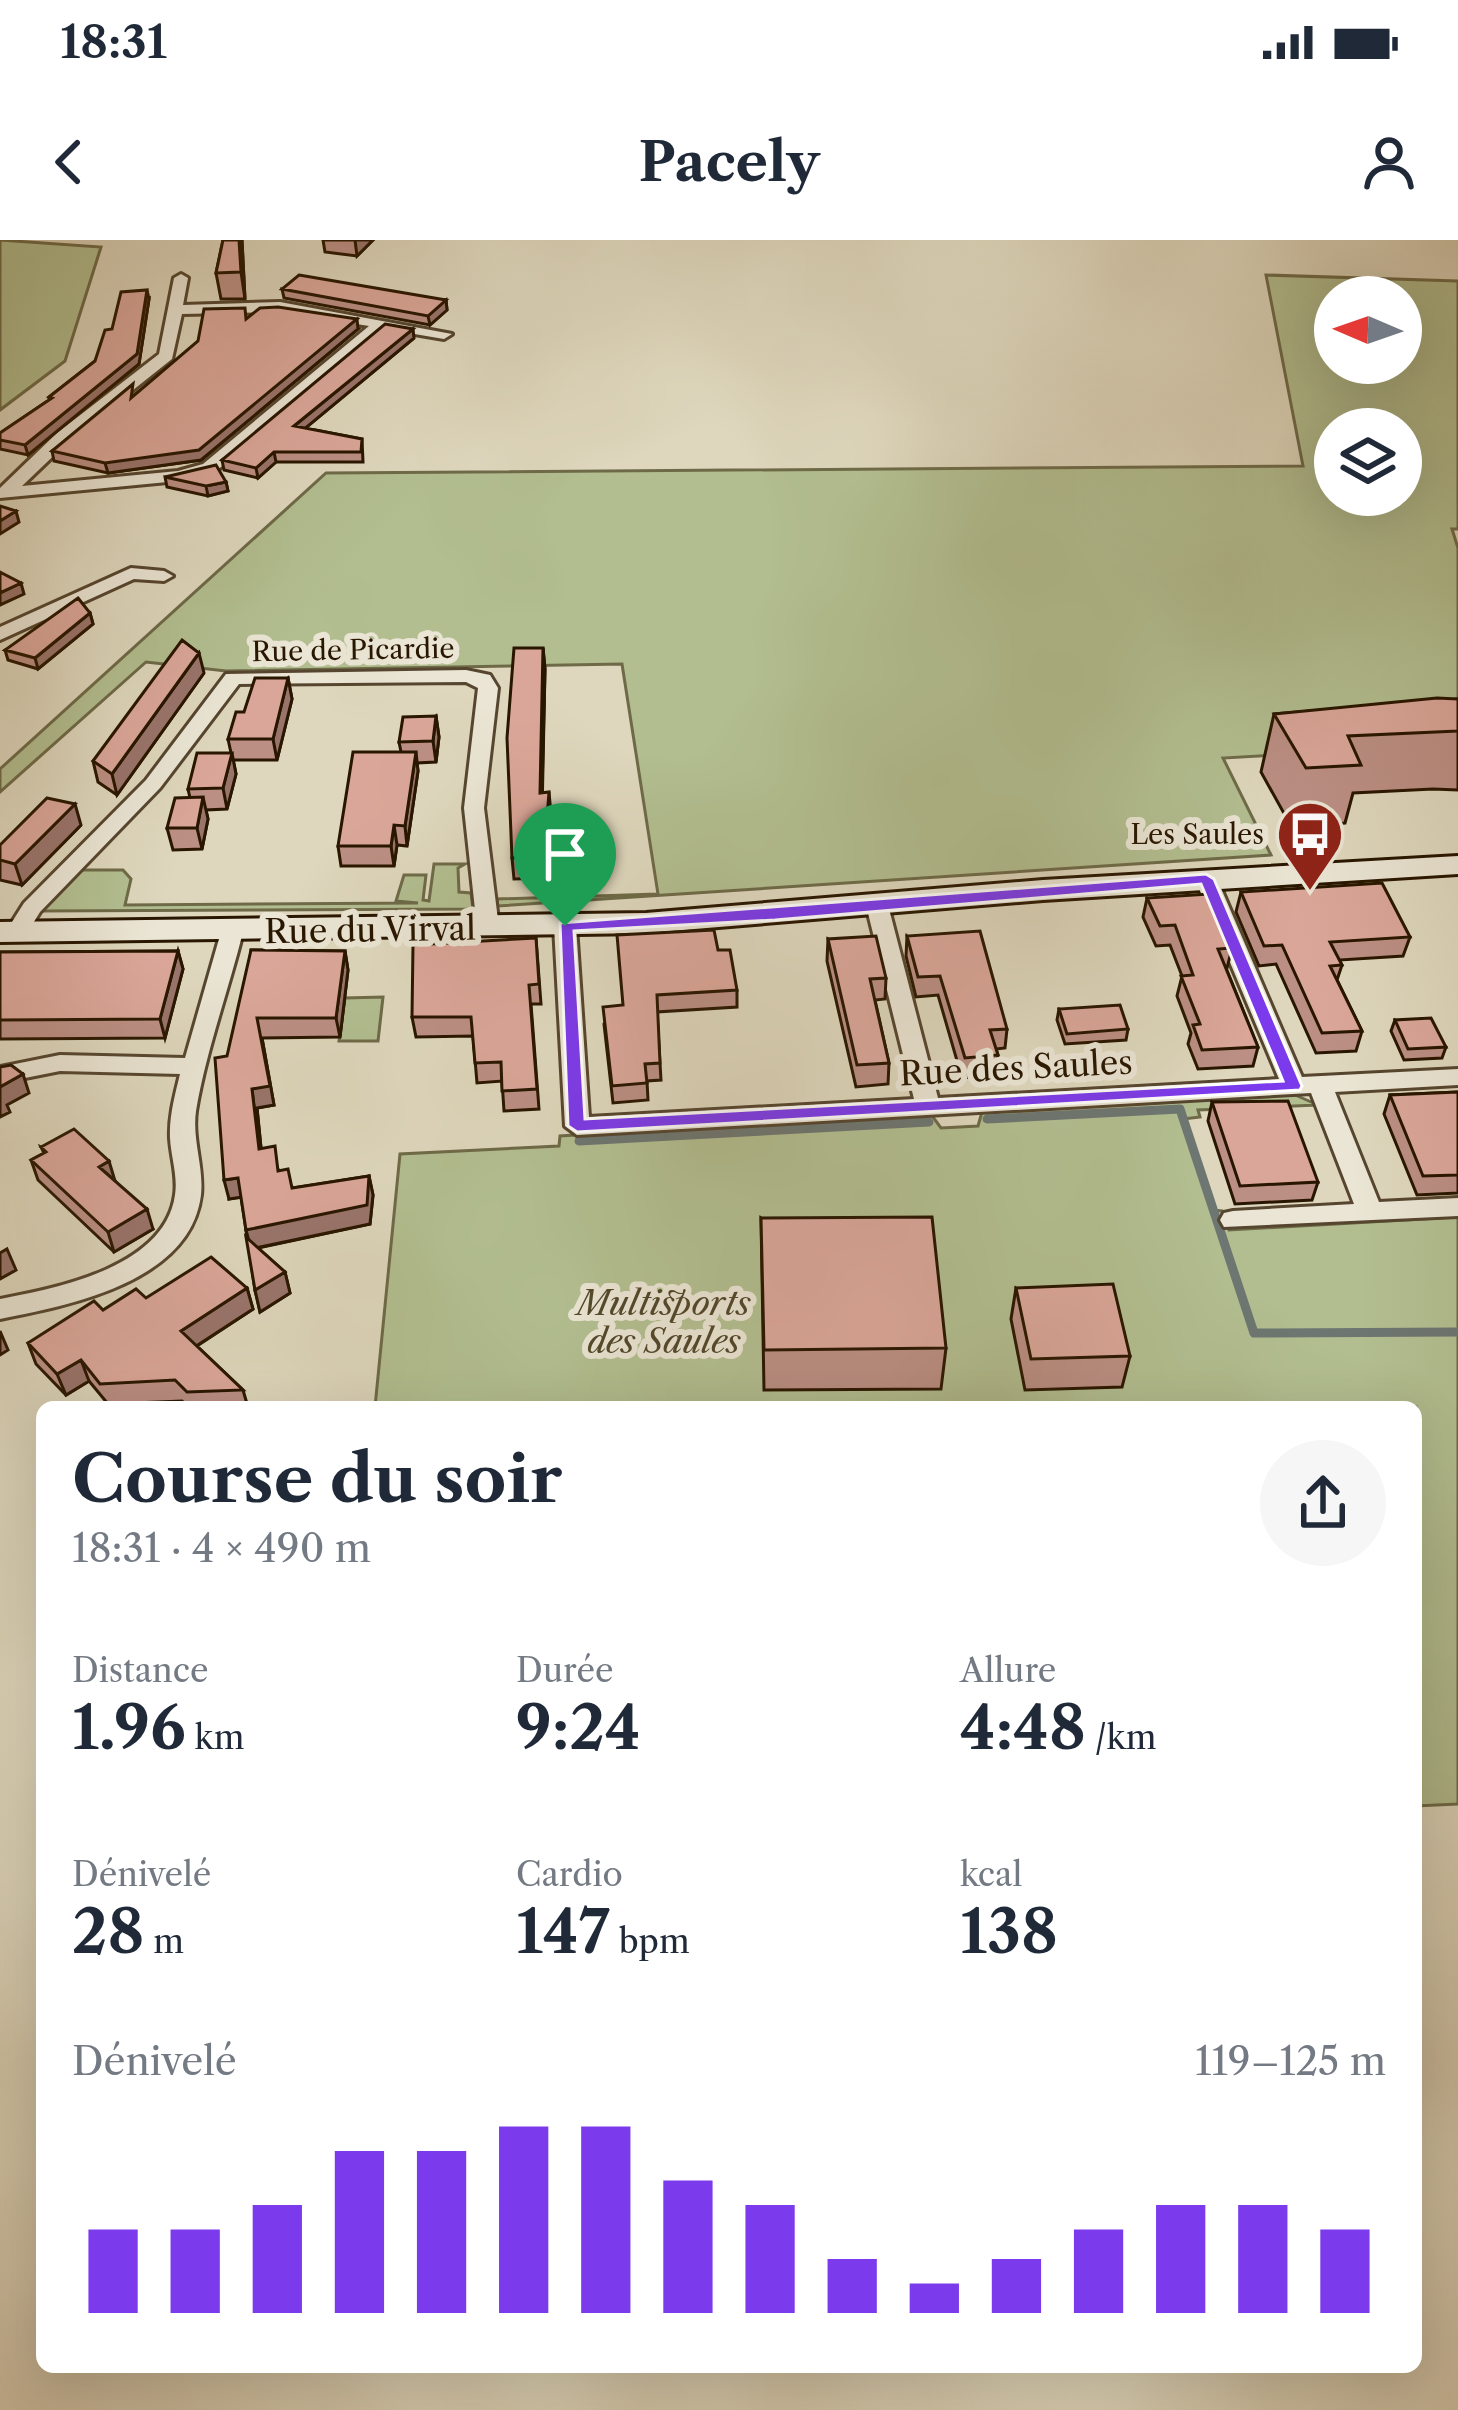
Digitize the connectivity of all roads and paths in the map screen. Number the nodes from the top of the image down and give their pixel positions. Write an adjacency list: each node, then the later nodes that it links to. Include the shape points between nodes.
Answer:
1 (181, 278): 2 (street)
2 (176, 310): 3 (street, via 268,306); 5 (street, via 160,362)
3 (381, 323): 4 (street); 5 (street, via 209,467)
4 (444, 334)
5 (3, 494)
6 (164, 576): 7 (street, via 131,573)
7 (0, 634)
8 (1458, 865): 9 (street, Rue du Virval)
9 (1206, 879): 10 (street, Rue du Virval); 18 (street)
10 (877, 905): 11 (street, Rue du Virval); 19 (street)
11 (565, 926): 12 (street, Rue du Virval); 19 (street, Rue des Saules, via 577,1126)
12 (488, 928): 13 (street, Rue de Picardie, via 475,827 487,682 443,676 233,678 153,784); 14 (street, Rue du Virval)
13 (8, 932): 14 (street, Rue du Virval)
14 (232, 932): 15 (street)
15 (196, 1066): 16 (street, via 60,1064); 23 (street, via 182,1129 188,1196 177,1227 110,1278)
16 (0, 1075)
17 (1458, 1077): 18 (street, Rue des Saules)
18 (1307, 1086): 19 (street, Rue des Saules); 21 (street)
19 (928, 1105)
20 (1458, 1207): 21 (street)
21 (1370, 1212): 22 (street)
22 (1233, 1220)
23 (0, 1309)

